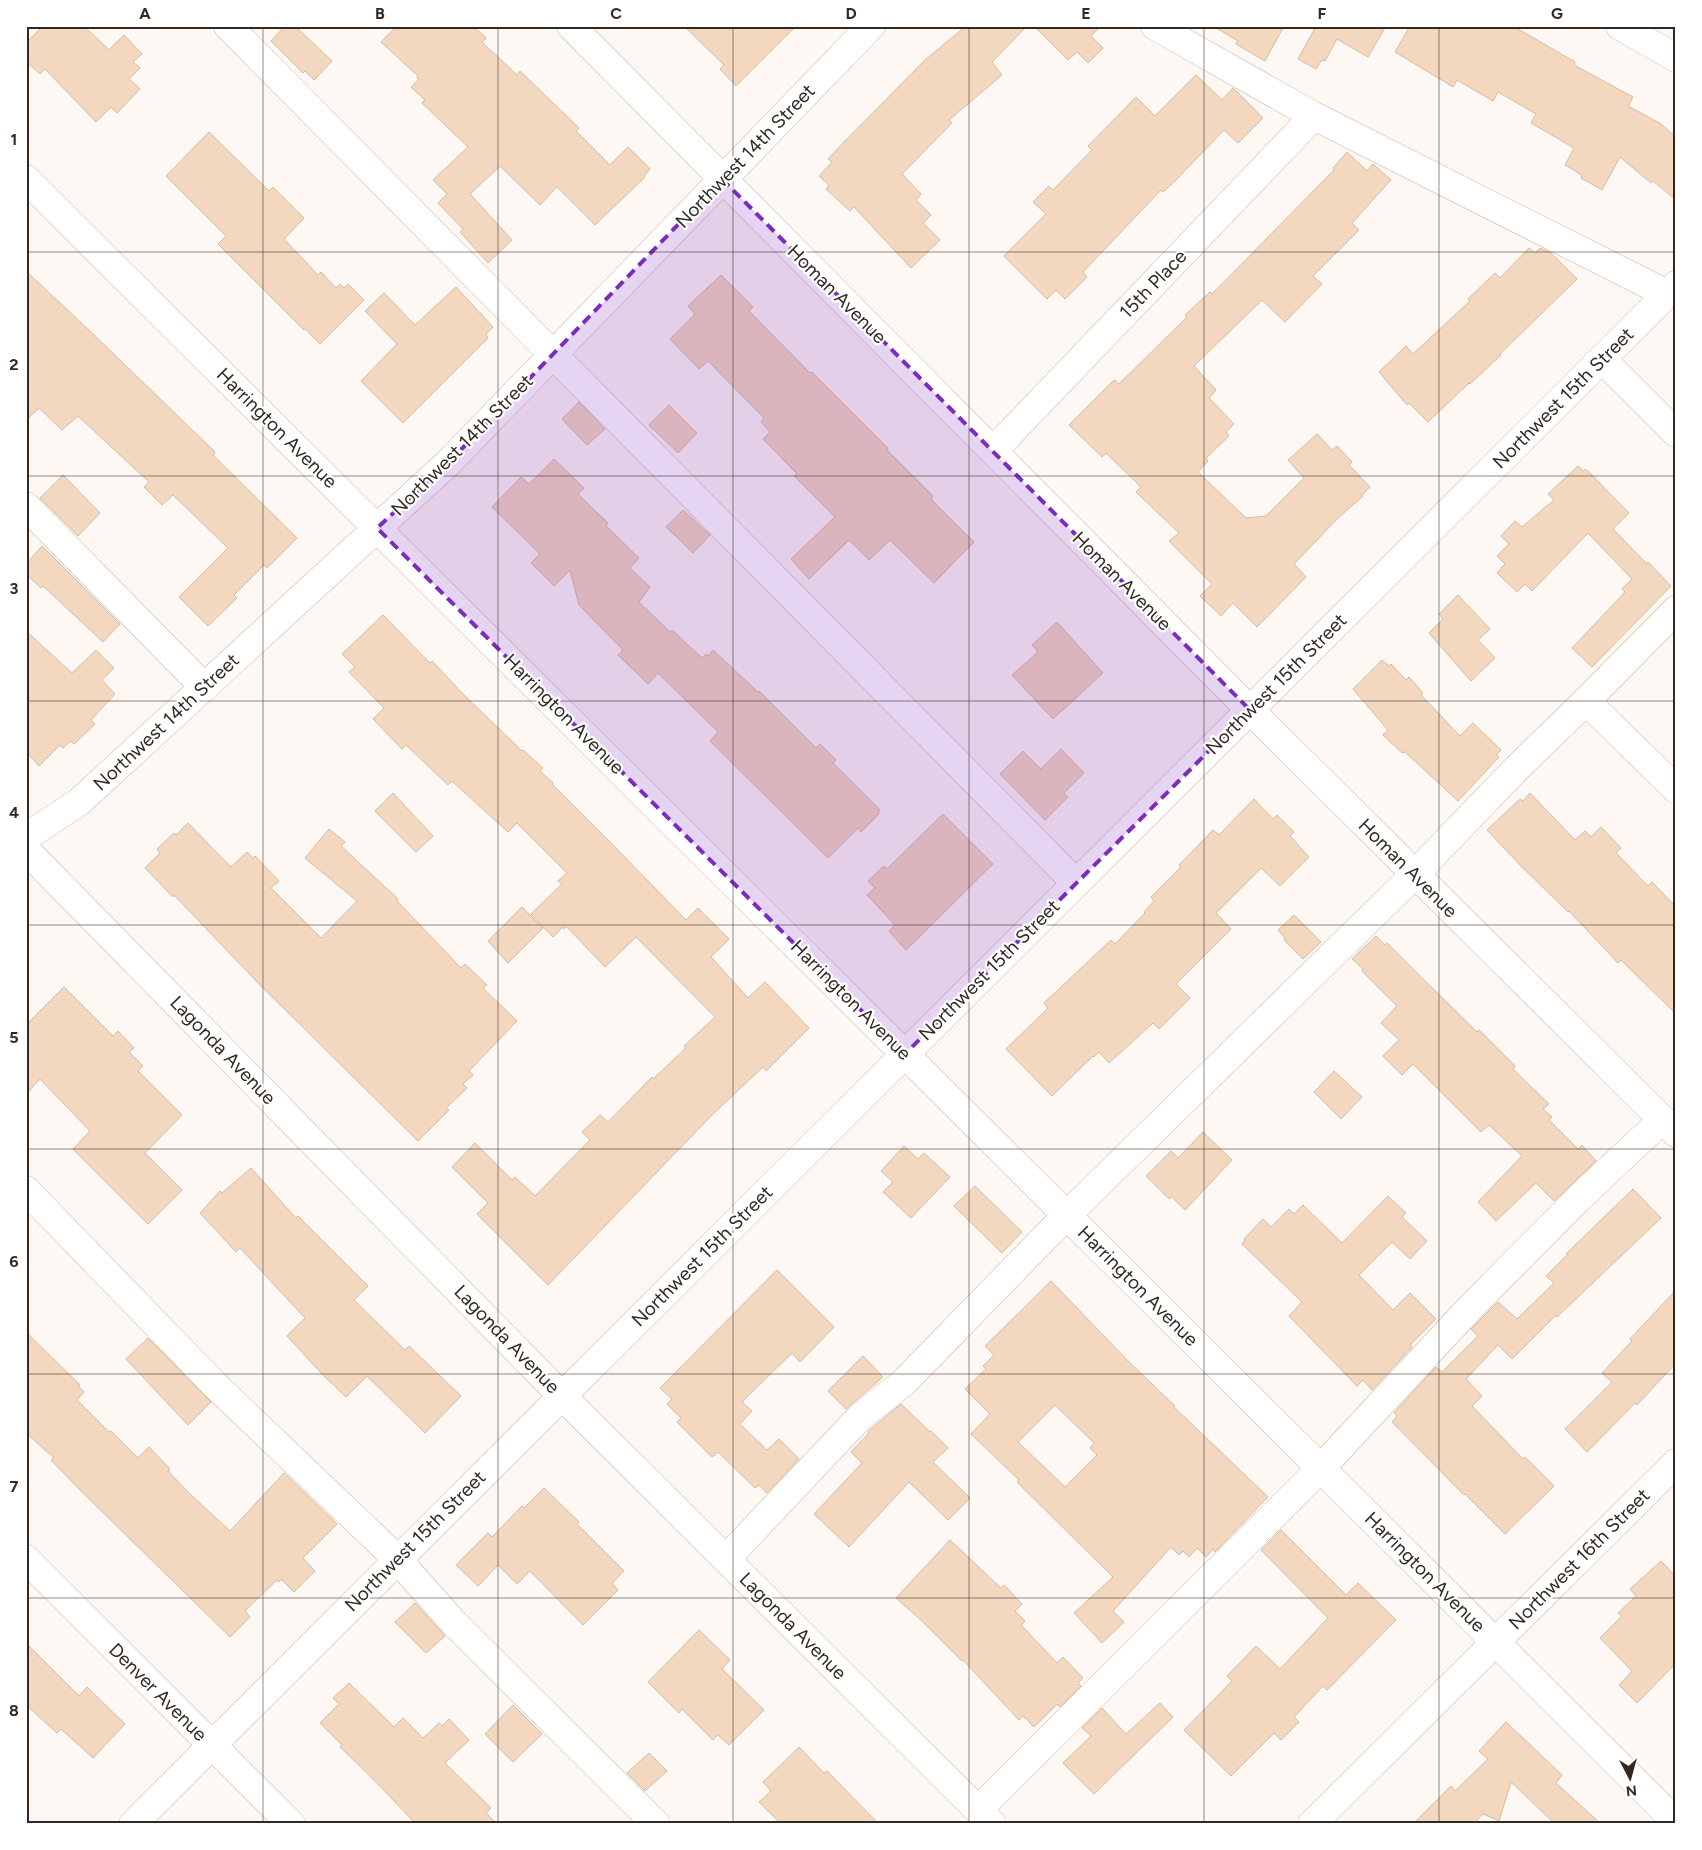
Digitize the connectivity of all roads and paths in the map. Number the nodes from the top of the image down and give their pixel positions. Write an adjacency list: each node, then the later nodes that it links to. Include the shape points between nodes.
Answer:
1 (228, 26): 11 (street)
2 (571, 26): 9 (street, Homan Avenue)
3 (871, 26): 9 (street, Northwest 14th Street)
4 (1155, 26): 7 (street)
5 (1620, 26): 6 (street)
6 (1676, 58)
7 (1314, 116): 10 (street); 14 (street, 15th Place)
8 (26, 179): 16 (street, Harrington Avenue)
9 (722, 179): 11 (street, Northwest 14th Street); 14 (street, Homan Avenue)
10 (1672, 290): 12 (street, Northwest 15th Street)
11 (552, 355): 16 (street, Northwest 14th Street, via 448,463); 25 (street)
12 (1602, 359): 13 (street); 20 (street, Northwest 15th Street)
13 (1676, 433)
14 (993, 451): 20 (street, Homan Avenue)
15 (26, 506): 18 (street)
16 (377, 528): 18 (street, Northwest 14th Street); 26 (street, Harrington Avenue)
17 (1676, 610): 19 (street)
18 (204, 687): 22 (street, Northwest 14th Street, via 79,802)
19 (1586, 701): 21 (street); 24 (street)
20 (1250, 710): 24 (street, Homan Avenue); 25 (street, Northwest 15th Street)
21 (1676, 789)
22 (26, 837)
23 (26, 850): 30 (street, Lagonda Avenue)
24 (1415, 874): 27 (street, Homan Avenue); 29 (street)
25 (1076, 883): 26 (street, Northwest 15th Street)
26 (905, 1054): 29 (street, Harrington Avenue); 30 (street, Northwest 15th Street)
27 (1669, 1126): 32 (street, via 1578,1199 1469,1309)
28 (26, 1190): 34 (street, via 216,1386)
29 (1067, 1215): 32 (street, Harrington Avenue); 35 (street, via 903,1383 860,1417)
30 (562, 1396): 34 (street, Northwest 15th Street); 35 (street, Lagonda Avenue)
31 (1676, 1463): 36 (street, Northwest 16th Street)
32 (1321, 1468): 36 (street, Harrington Avenue); 39 (street)
33 (26, 1559): 37 (street, Denver Avenue)
34 (397, 1559): 37 (street, Northwest 15th Street); 42 (street, via 455,1624)
35 (726, 1559): 39 (street, Lagonda Avenue)
36 (1495, 1642): 38 (street, Harrington Avenue); 43 (street, Northwest 16th Street)
37 (211, 1745): 40 (street, Northwest 15th Street); 41 (street, Denver Avenue)
38 (1671, 1808)
39 (985, 1817)
40 (133, 1824)
41 (291, 1824)
42 (656, 1824)
43 (1312, 1824)

